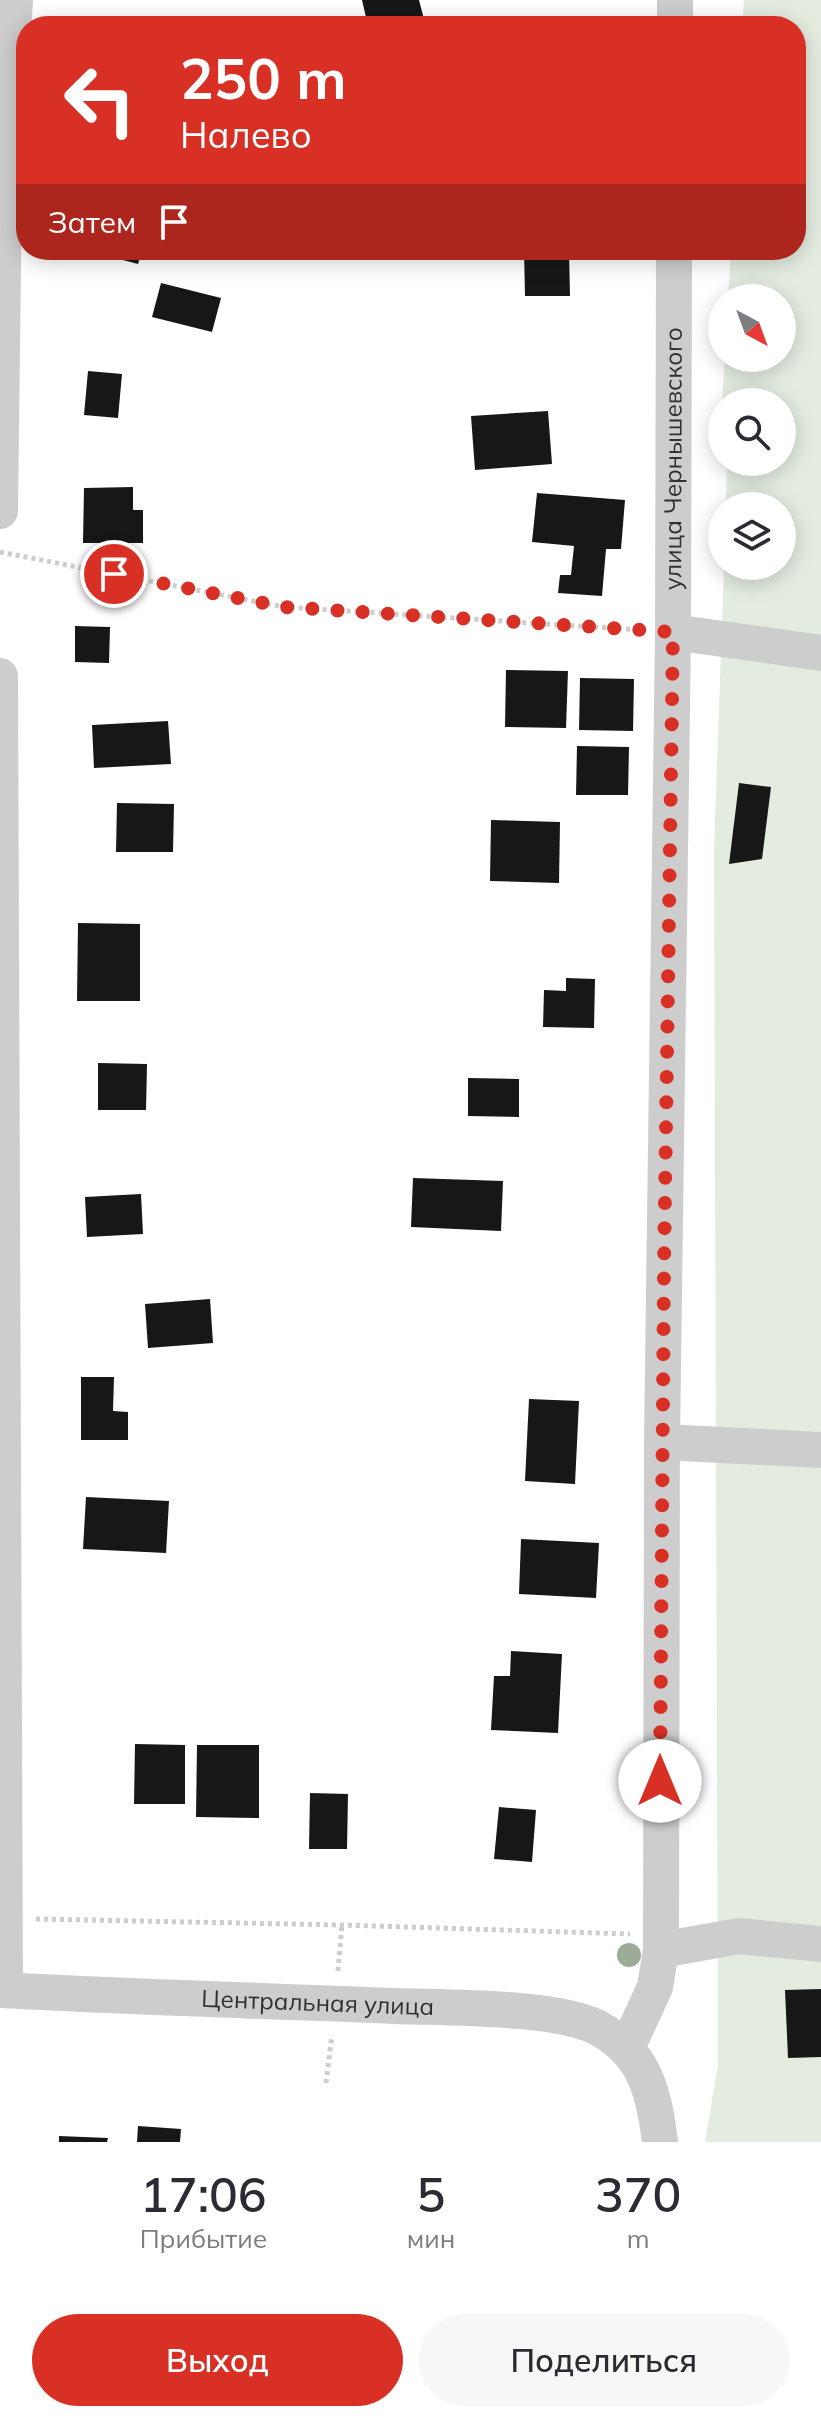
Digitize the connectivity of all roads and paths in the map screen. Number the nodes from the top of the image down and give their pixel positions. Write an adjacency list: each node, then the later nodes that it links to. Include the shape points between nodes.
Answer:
1 (15, 0): 2 (street)
2 (2, 193): 4 (street)
3 (674, 260): 6 (street, улица Чернышевского)
4 (0, 511)
5 (0, 552): 6 (path, via 284,607)
6 (673, 632): 7 (street); 9 (street, улица Чернышевского)
7 (821, 653)
8 (0, 676): 11 (street)
9 (662, 1442): 10 (street); 13 (street, улица Чернышевского)
10 (821, 1450)
11 (5, 1918): 12 (path); 16 (street)
12 (342, 1925): 13 (path); 15 (path)
13 (660, 1943): 14 (street, via 739,1936); 18 (street, улица Чернышевского, via 655,1987)
14 (821, 1944)
15 (337, 1978)
16 (2, 1990): 18 (street, Центральная улица, via 478,2009 586,2023)
17 (333, 2022): 19 (path)
18 (627, 2048): 20 (street, via 643,2069)
19 (326, 2083)
20 (660, 2142)

